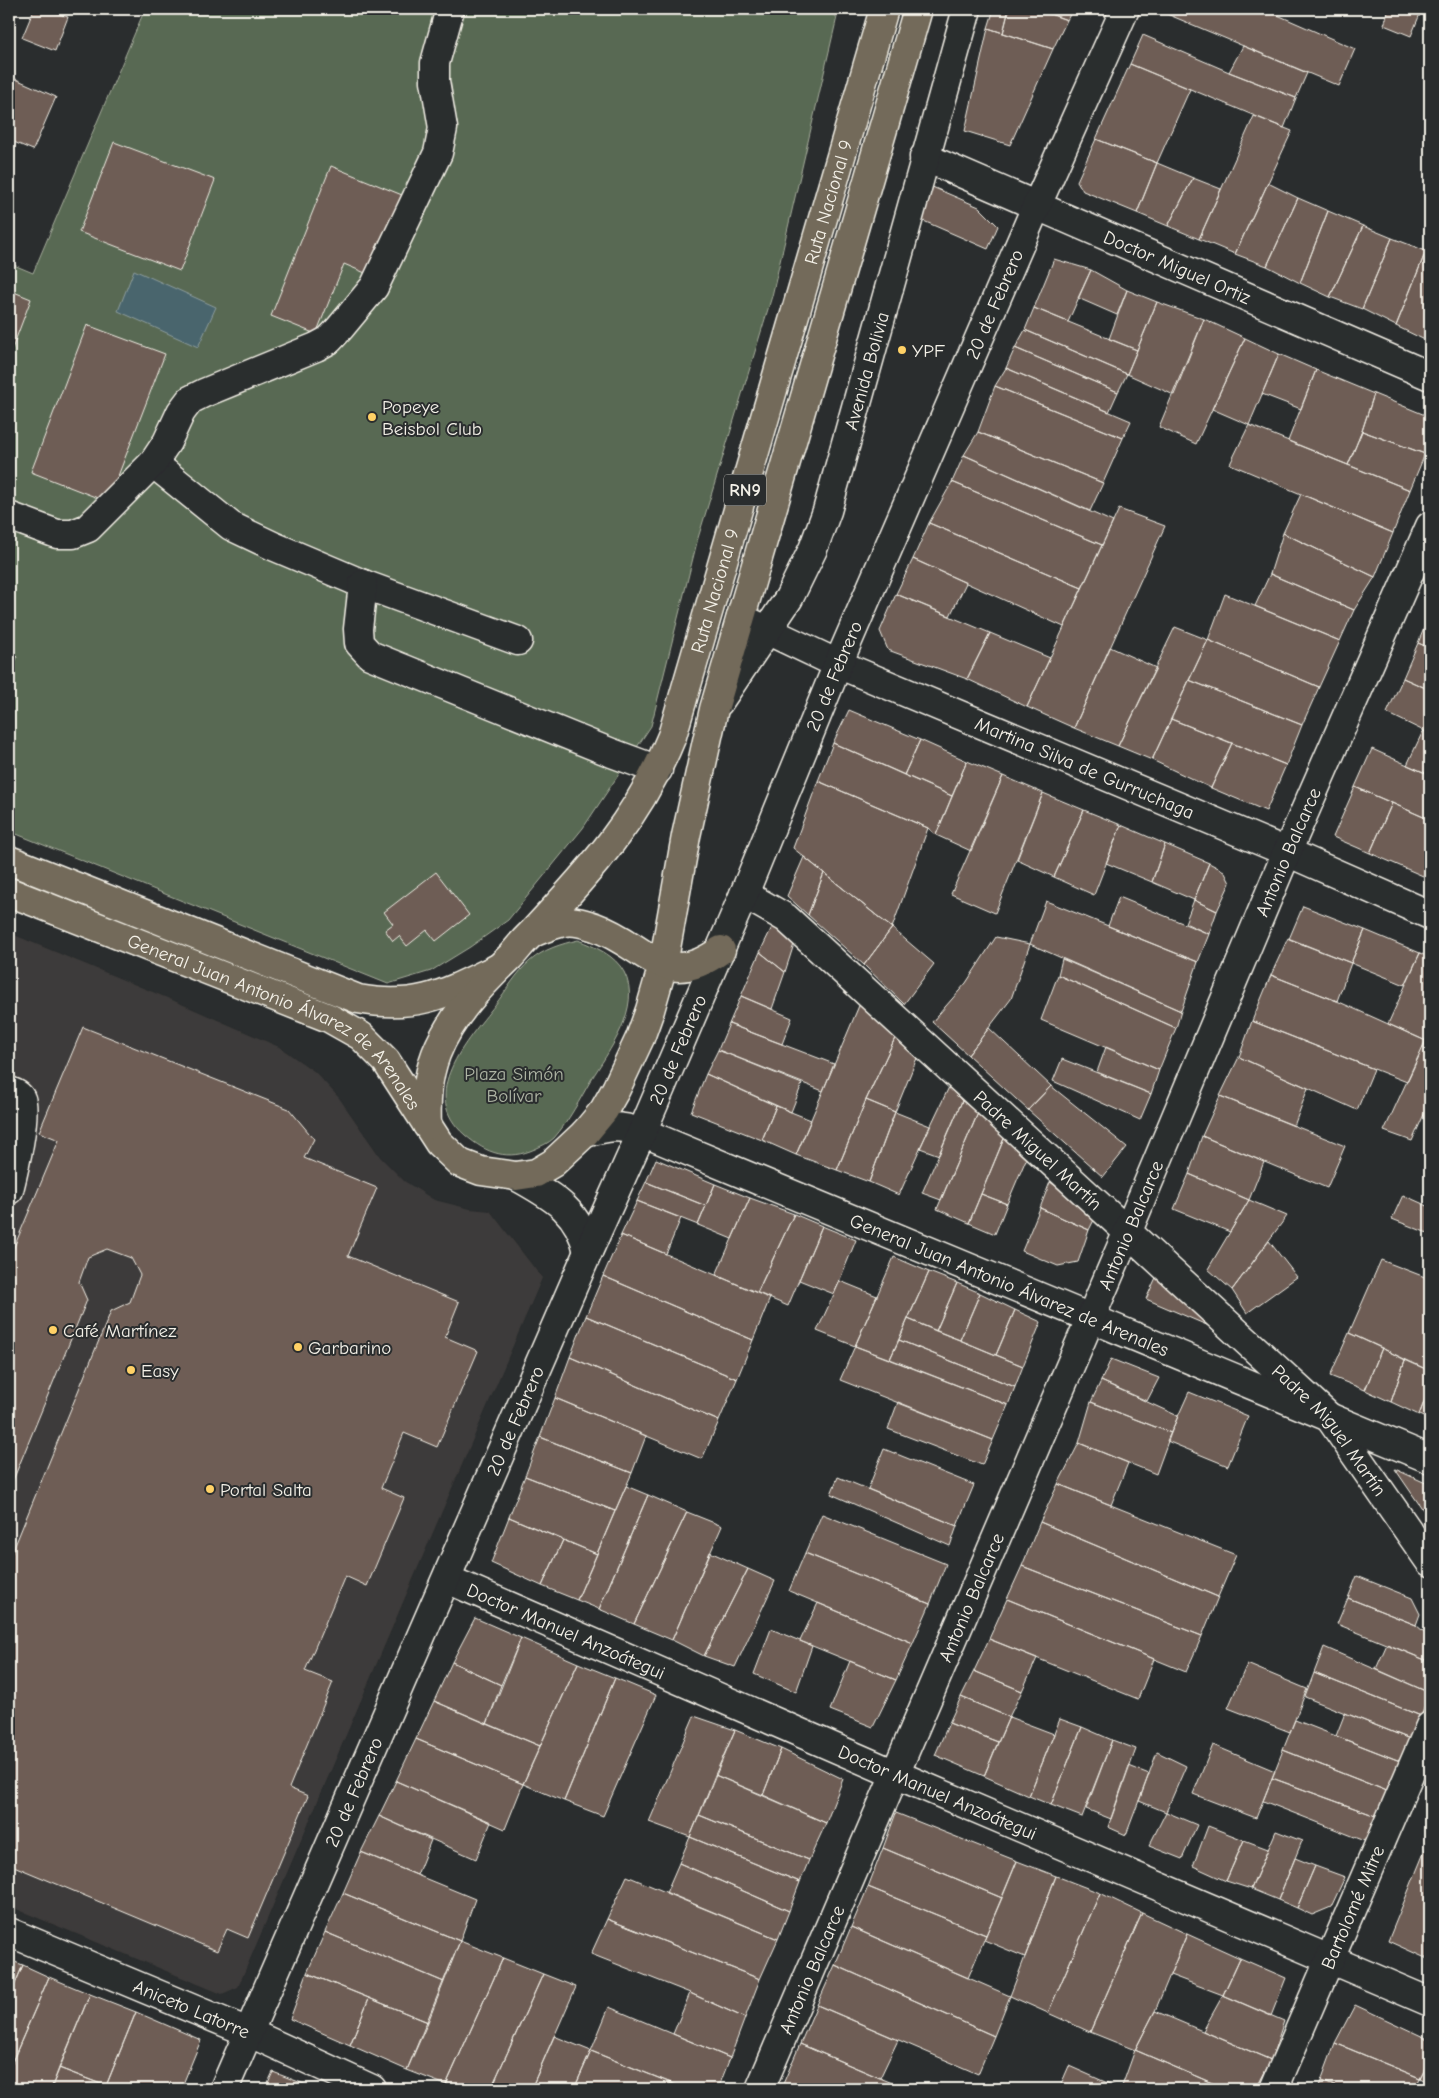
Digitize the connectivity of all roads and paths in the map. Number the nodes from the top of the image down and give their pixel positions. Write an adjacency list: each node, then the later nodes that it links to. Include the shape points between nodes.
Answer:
1 (450, 9): 9 (street, via 435,63 443,128 438,153 374,287 340,328 322,343 190,400)
2 (884, 9): 18 (main road, Ruta Nacional 9 / RN9, via 709,614 672,736)
3 (918, 9): 13 (main road, Ruta Nacional 9 / RN9)
4 (967, 9): 6 (street, Avenida Bolivia)
5 (1124, 9): 7 (street, 20 de Febrero)
6 (924, 157): 7 (street, Doctor Miguel Ortiz); 14 (street, Avenida Bolivia, via 827,511 789,598)
7 (1036, 207): 8 (street, Doctor Miguel Ortiz); 16 (street, 20 de Febrero)
8 (1430, 376)
9 (153, 463): 10 (street, via 88,528 73,534 57,534); 12 (street, via 231,526)
10 (9, 516)
11 (1430, 526): 19 (street, Antonio Balcarce)
12 (363, 584): 15 (street); 18 (street, via 359,642 370,655)
13 (741, 618): 14 (street, Martina Silva de Gurruchaga); 17 (main road, Ruta Nacional 9 / RN9)
14 (766, 631): 16 (street, Martina Silva de Gurruchaga); 17 (street, Avenida Bolivia)
15 (518, 641)
16 (838, 664): 19 (street, Martina Silva de Gurruchaga); 22 (street, 20 de Febrero)
17 (714, 709): 25 (main road, Ruta Nacional 9 / RN9)
18 (658, 770): 24 (main road, Ruta Nacional 9 / RN9, via 614,839)
19 (1287, 852): 23 (street, Martina Silva de Gurruchaga); 35 (street, Antonio Balcarce)
20 (9, 860): 28 (main road, General Juan Antonio Álvarez de Arenales, via 358,999 380,1003 415,1002 440,995)
21 (9, 892): 30 (main road, General Juan Antonio Álvarez de Arenales, via 342,1025 361,1036 386,1061)
22 (744, 894): 26 (street, 20 de Febrero); 35 (street, Padre Miguel Martín, via 786,918)
23 (1430, 915)
24 (531, 934): 27 (main road, via 566,922 583,923 622,939); 28 (main road, Ruta Nacional 9)
25 (668, 936): 27 (main road, General Juan Antonio Álvarez de Arenales)
26 (721, 950): 27 (main road, via 697,965); 31 (street, 20 de Febrero)
27 (663, 965): 32 (main road, General Juan Antonio Álvarez de Arenales, via 627,1069 604,1110)
28 (498, 968): 30 (main road, Ruta Nacional 9, via 466,1002 436,1053 426,1098)
29 (9, 1091): 34 (street, via 19,1095 23,1101 19,1145)
30 (428, 1127): 33 (main road, General Juan Antonio Álvarez de Arenales, via 460,1163 481,1172)
31 (642, 1132): 32 (street, General Juan Antonio Álvarez de Arenales, via 606,1127); 36 (street, 20 de Febrero); 37 (street, General Juan Antonio Álvarez de Arenales)
32 (585, 1133): 33 (main road, General Juan Antonio Álvarez de Arenales, via 553,1163 536,1173)
33 (516, 1176): 36 (street, General Juan Antonio Álvarez de Arenales, via 568,1209 585,1236)
34 (9, 1190)
35 (1128, 1231): 37 (street, Antonio Balcarce); 38 (street, Padre Miguel Martín)
36 (588, 1252): 41 (street, 20 de Febrero)
37 (1091, 1317): 38 (street, General Juan Antonio Álvarez de Arenales); 43 (street, Antonio Balcarce)
38 (1329, 1417): 39 (street, General Juan Antonio Álvarez de Arenales); 40 (street, Padre Miguel Martín)
39 (1430, 1459)
40 (1430, 1562)
41 (446, 1579): 43 (street, Doctor Manuel Anzoátegui); 47 (street, 20 de Febrero)
42 (1430, 1726): 45 (street, Bartolomé Mitre)
43 (895, 1774): 45 (street, Doctor Manuel Anzoátegui); 50 (street, Antonio Balcarce)
44 (9, 1932): 47 (street, Aniceto Latorre)
45 (1331, 1959): 46 (street, Doctor Manuel Anzoátegui); 51 (street, Bartolomé Mitre)
46 (1430, 2002)
47 (248, 2032): 48 (street, 20 de Febrero); 49 (street, Aniceto Latorre)
48 (224, 2089)
49 (372, 2089)
50 (760, 2089)
51 (1274, 2089)

